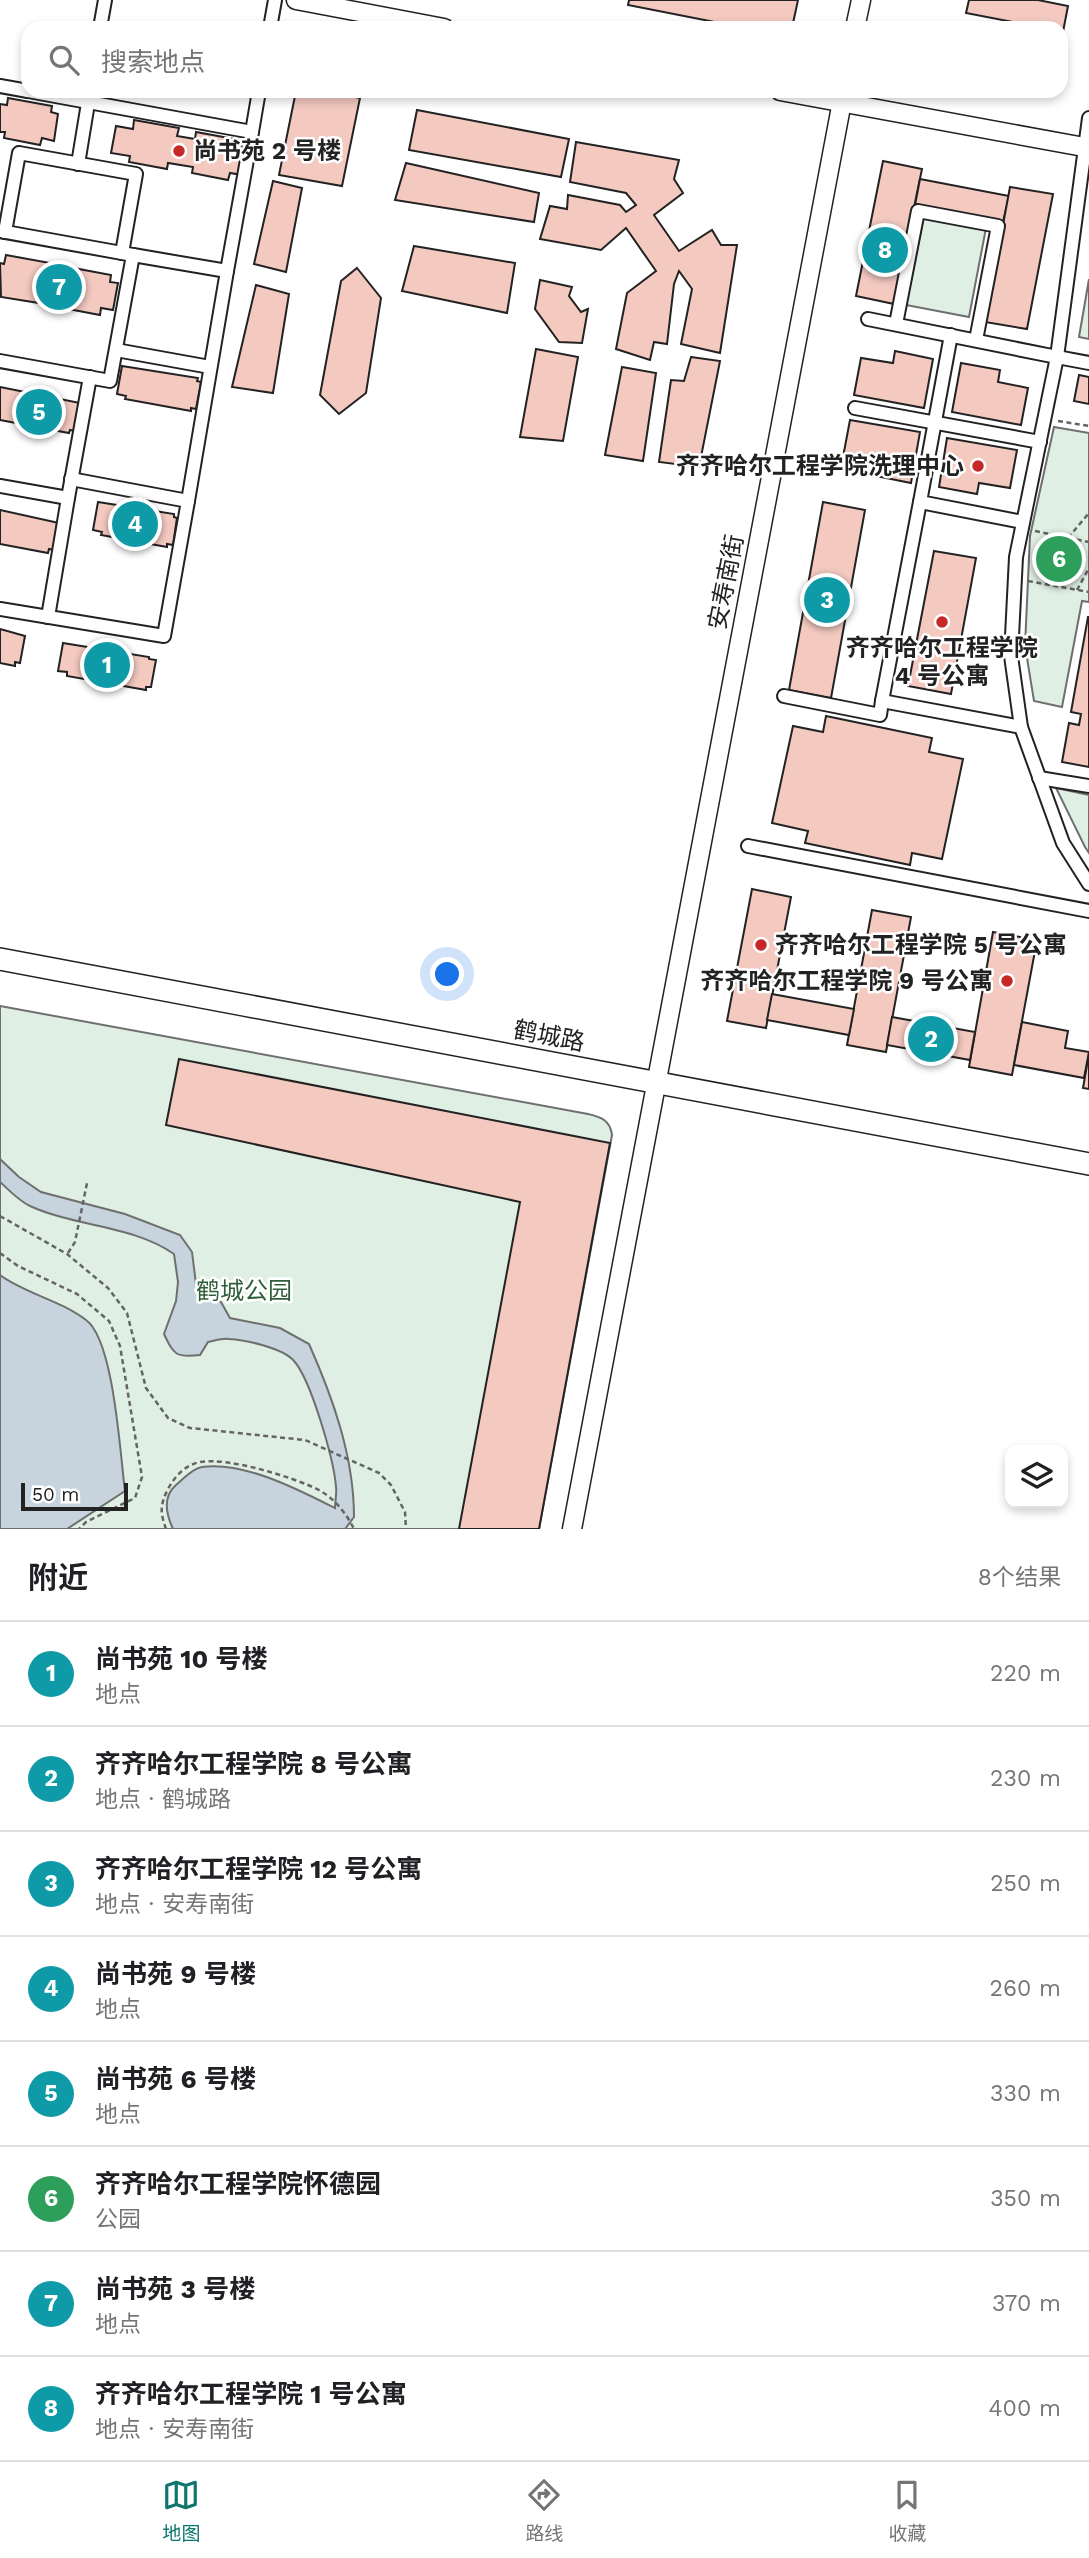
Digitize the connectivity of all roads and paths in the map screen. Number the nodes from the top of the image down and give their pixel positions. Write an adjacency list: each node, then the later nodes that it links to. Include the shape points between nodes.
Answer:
1 (105, 0): 5 (street)
2 (275, 0): 6 (street)
3 (296, 0): 7 (street)
4 (860, 0): 8 (street)
5 (101, 21)
6 (271, 21)
7 (407, 21)
8 (856, 21)
9 (0, 86): 10 (street)
10 (21, 90)
11 (89, 98): 19 (street)
12 (98, 98): 17 (street)
13 (258, 98): 17 (street)
14 (843, 98): 62 (street, 安寿南街)
15 (848, 98): 18 (street)
16 (1089, 118): 18 (street)
17 (252, 132): 22 (street)
18 (1087, 148): 28 (street)
19 (78, 164): 20 (street, via 19,153); 21 (street, via 136,174)
20 (2, 231): 21 (street)
21 (127, 254): 22 (street); 27 (street)
22 (227, 271): 31 (street)
23 (868, 319): 24 (street)
24 (896, 324): 25 (street); 26 (street, via 918,211 998,226)
25 (951, 335): 26 (street); 35 (street)
26 (976, 340): 28 (street)
27 (116, 350): 31 (street); 32 (street, via 110,381)
28 (1057, 357): 30 (street); 34 (street)
29 (0, 361): 32 (street)
30 (1089, 363)
31 (211, 367): 41 (street)
32 (90, 377): 38 (street)
33 (855, 408): 35 (street)
34 (1045, 418): 36 (path); 37 (street)
35 (935, 423): 37 (street); 42 (street)
36 (1089, 426)
37 (1040, 442): 44 (street)
38 (71, 479): 40 (street); 41 (street)
39 (0, 486): 40 (street)
40 (68, 498): 52 (street)
41 (188, 501): 52 (street, via 164,636)
42 (920, 502): 44 (street); 54 (street)
43 (1089, 513): 45 (path)
44 (1022, 525): 45 (path); 48 (street)
45 (1068, 538): 46 (path)
46 (1089, 542)
47 (1089, 568): 49 (path)
48 (1015, 578): 49 (path); 55 (street, via 1011,656)
49 (1077, 590): 50 (path)
50 (1089, 592)
51 (0, 609): 52 (street)
52 (48, 617)
53 (784, 696): 54 (street, via 880,715)
54 (882, 701): 55 (street)
55 (1021, 727): 56 (street)
56 (1039, 778): 57 (street); 59 (street, via 1063,843)
57 (1089, 786)
58 (748, 846): 60 (street)
59 (1089, 884)
60 (1089, 911)
61 (0, 959): 62 (main road, 鹤城路)
62 (656, 1083): 63 (main road, 鹤城路); 72 (street, 安寿南街)
63 (1089, 1164)
64 (87, 1182): 67 (path, via 75,1242)
65 (0, 1216): 67 (path)
66 (0, 1253): 69 (path, via 77,1294 109,1321 120,1346 142,1477 135,1498)
67 (67, 1254): 71 (path, via 108,1288 127,1313 146,1388 168,1418 190,1428 305,1440 379,1473 405,1512)
68 (354, 1528): 70 (path, via 345,1511 320,1491 250,1466 199,1462 183,1469 171,1483 160,1511)
69 (79, 1529)
70 (166, 1529)
71 (406, 1529)
72 (572, 1529)

